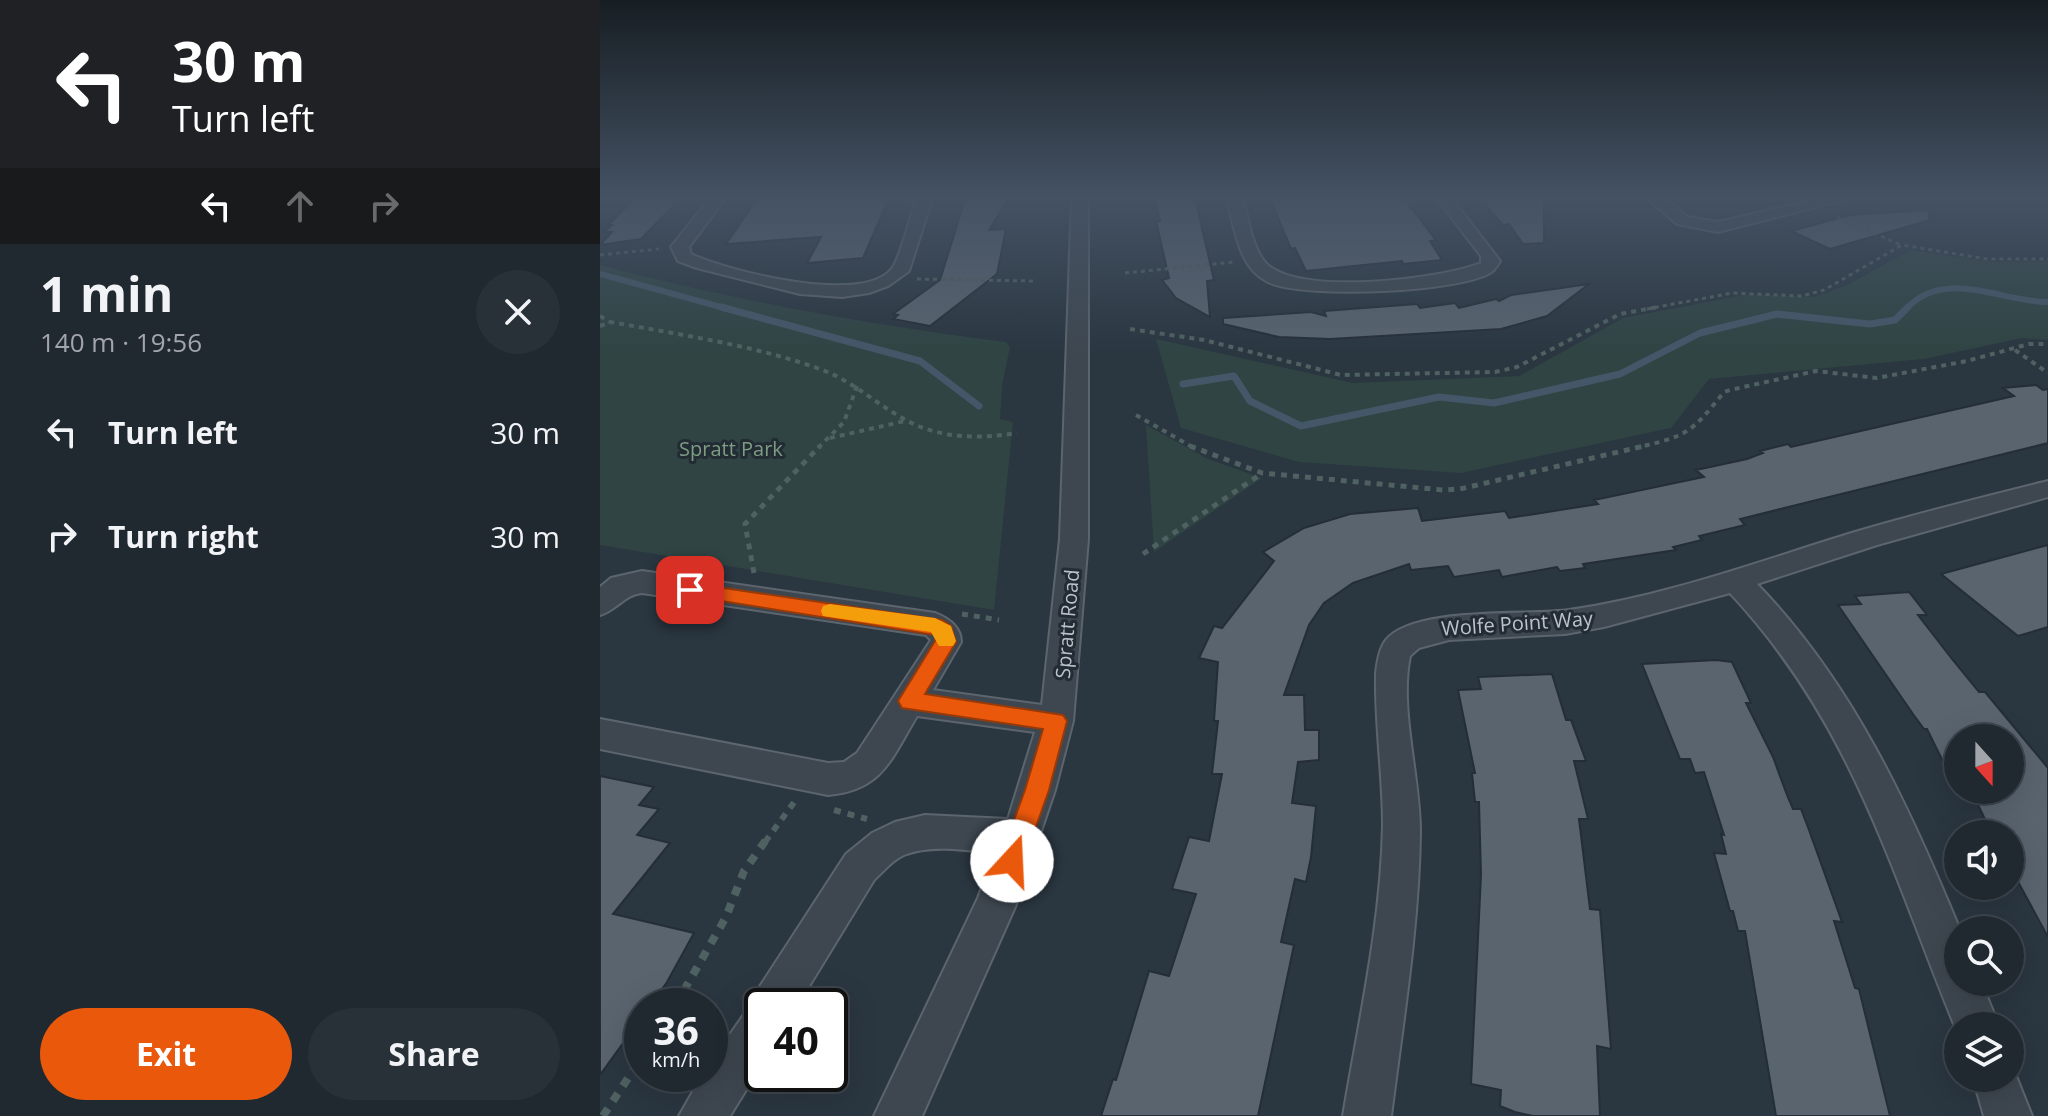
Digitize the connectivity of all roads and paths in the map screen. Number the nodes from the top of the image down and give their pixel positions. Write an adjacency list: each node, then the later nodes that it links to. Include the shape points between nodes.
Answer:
1 (669, 248): 9 (path)
2 (680, 248): 13 (street, via 691,261 817,291 854,291)
3 (908, 248): 13 (street)
4 (1079, 248): 34 (street, Spratt Road, via 1072,583)
5 (1251, 248): 11 (street)
6 (1483, 248): 11 (street, via 1491,261 1467,275 1315,288 1270,278)
7 (1897, 248): 18 (path, via 1824,290 1802,296 1732,293 1620,314 1517,367 1495,372 1341,375 1204,340)
8 (1921, 248): 10 (path, via 1987,259)
9 (600, 255)
10 (2048, 259)
11 (1255, 260): 12 (path)
12 (1125, 273)
13 (892, 278): 14 (path)
14 (1033, 281)
15 (600, 316): 16 (path)
16 (611, 322): 17 (path); 22 (path, via 752,350 821,369)
17 (600, 326)
18 (1130, 329)
19 (2048, 344): 20 (path)
20 (2015, 350): 21 (path); 27 (path, via 1877,378 1816,371 1730,390 1695,428 1672,440 1460,489)
21 (2048, 373)
22 (857, 386): 24 (path); 26 (path, via 848,416)
23 (1136, 415): 27 (path, via 1198,451)
24 (906, 420): 25 (path, via 967,438); 26 (path)
25 (1017, 433)
26 (830, 438): 31 (path, via 745,524 756,580)
27 (1262, 473): 29 (path)
28 (2048, 489): 30 (street, Wolfe Point Way, via 1868,538)
29 (1143, 554)
30 (1737, 582): 38 (street, via 1808,664 1857,746); 47 (street, Wolfe Point Way, via 1622,614 1542,625 1439,628 1417,633 1395,650 1390,664 1401,806 1398,879)
31 (738, 598): 32 (street, via 635,582 621,585); 33 (street, via 940,628 946,642)
32 (600, 604)
33 (909, 701): 34 (street); 36 (street, via 858,774)
34 (1056, 721): 37 (street, Spratt Road)
35 (600, 734): 36 (street)
36 (812, 777): 39 (path, via 744,871 726,917)
37 (1020, 838): 40 (street, via 931,834 895,840 876,852 860,867); 46 (street, Spratt Road, via 989,920)
38 (1944, 941)
39 (685, 988)
40 (783, 988)
41 (744, 1051): 45 (street)
42 (624, 1084): 44 (path)
43 (2000, 1092): 48 (street)
44 (603, 1116)
45 (703, 1116)
46 (898, 1116)
47 (1367, 1116)
48 (2008, 1116)

